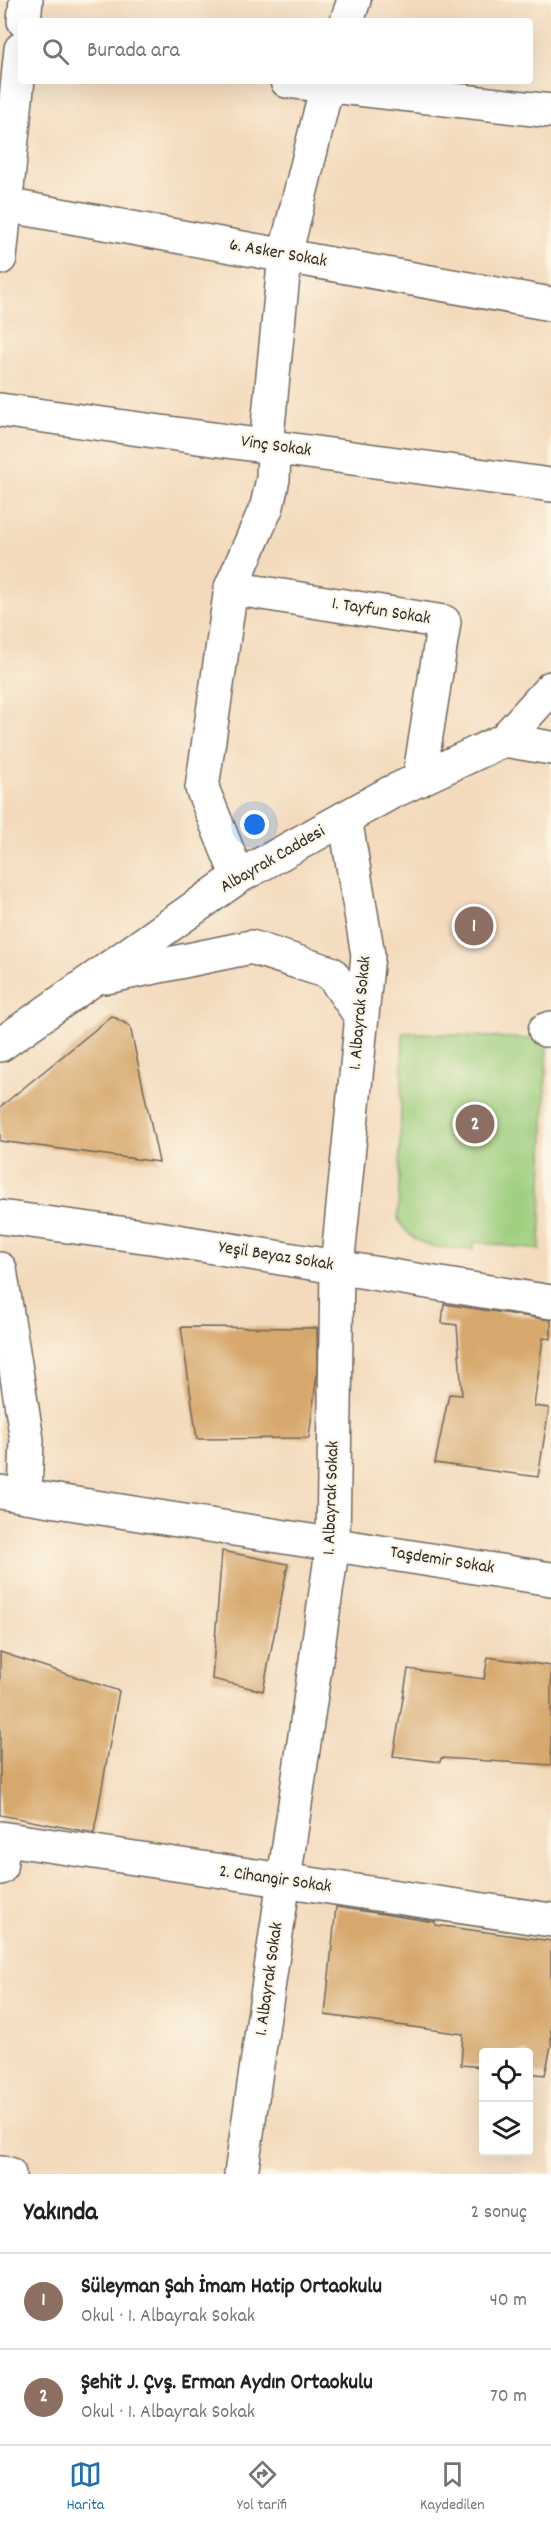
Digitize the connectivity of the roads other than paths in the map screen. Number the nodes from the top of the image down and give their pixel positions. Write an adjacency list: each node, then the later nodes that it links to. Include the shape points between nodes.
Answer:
1 (26, 0): 3 (street)
2 (354, 0): 4 (street)
3 (24, 18)
4 (348, 18)
5 (18, 78): 9 (street)
6 (327, 84): 10 (street)
7 (335, 84): 8 (street)
8 (551, 111)
9 (5, 206): 10 (street, 6. Asker Sokak); 11 (street)
10 (285, 255): 12 (street, 6. Asker Sokak); 14 (street)
11 (0, 258)
12 (551, 303)
13 (0, 410): 14 (street, Vinç Sokak)
14 (270, 447): 15 (street, Vinç Sokak); 16 (street, via 273,479 267,506)
15 (551, 485)
16 (231, 588): 20 (street, 1. Tayfun Sokak, via 444,622); 22 (street, via 202,788)
17 (551, 688): 18 (street, Albayrak Caddesi)
18 (504, 741): 19 (street); 20 (street, Albayrak Caddesi)
19 (551, 748)
20 (419, 780): 21 (street, Albayrak Caddesi)
21 (345, 819): 22 (street, Albayrak Caddesi); 24 (street, 1. Albayrak Sokak, via 368,955)
22 (238, 877): 23 (street, Albayrak Caddesi)
23 (92, 980): 24 (street, via 251,947 331,973); 25 (street, Albayrak Caddesi)
24 (361, 1020): 27 (street, 1. Albayrak Sokak)
25 (0, 1045)
26 (0, 1217): 27 (street, Yeşil Beyaz Sokak)
27 (337, 1267): 29 (street, Yeşil Beyaz Sokak); 31 (street, 1. Albayrak Sokak)
28 (0, 1269): 30 (street, via 27,1440)
29 (551, 1302)
30 (12, 1494): 31 (street, Taşdemir Sokak)
31 (333, 1544): 32 (street, Taşdemir Sokak); 34 (street, 1. Albayrak Sokak)
32 (551, 1579)
33 (1, 1848): 34 (street, 2. Cihangir Sokak)
34 (284, 1881): 35 (street, 2. Cihangir Sokak); 38 (street, 1. Albayrak Sokak)
35 (551, 1920)
36 (0, 2173): 37 (street)
37 (9, 2174)
38 (241, 2174)

